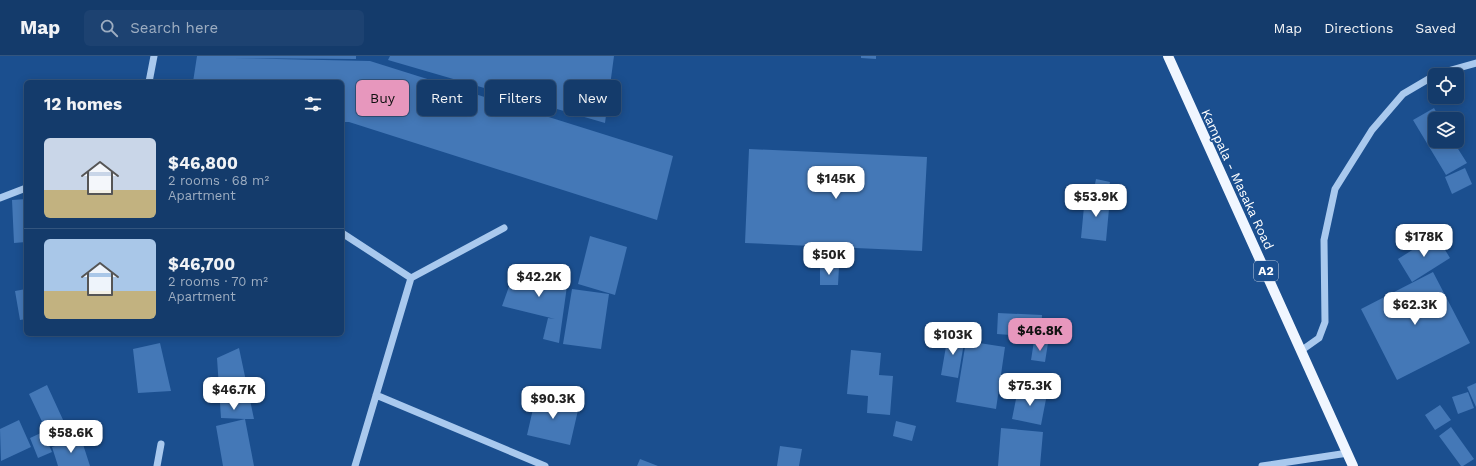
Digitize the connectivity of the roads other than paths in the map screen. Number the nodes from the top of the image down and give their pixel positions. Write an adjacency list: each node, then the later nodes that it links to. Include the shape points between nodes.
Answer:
1 (154, 56): 4 (street)
2 (1168, 56): 10 (main road, Kampala - Masaka Road / A2)
3 (1476, 63): 10 (street, via 1437,74 1403,94 1372,130 1335,189 1324,240 1325,322 1319,338)
4 (149, 80)
5 (24, 189): 6 (street)
6 (0, 198)
7 (504, 228): 9 (street)
8 (344, 234): 9 (street)
9 (411, 278): 11 (street)
10 (1302, 350): 13 (main road, Kampala - Masaka Road / A2)
11 (376, 395): 15 (street); 16 (street)
12 (161, 444): 14 (street)
13 (1348, 453): 17 (street); 18 (main road, Kampala - Masaka Road / A2)
14 (157, 466)
15 (355, 466)
16 (545, 466)
17 (1262, 466)
18 (1353, 466)

